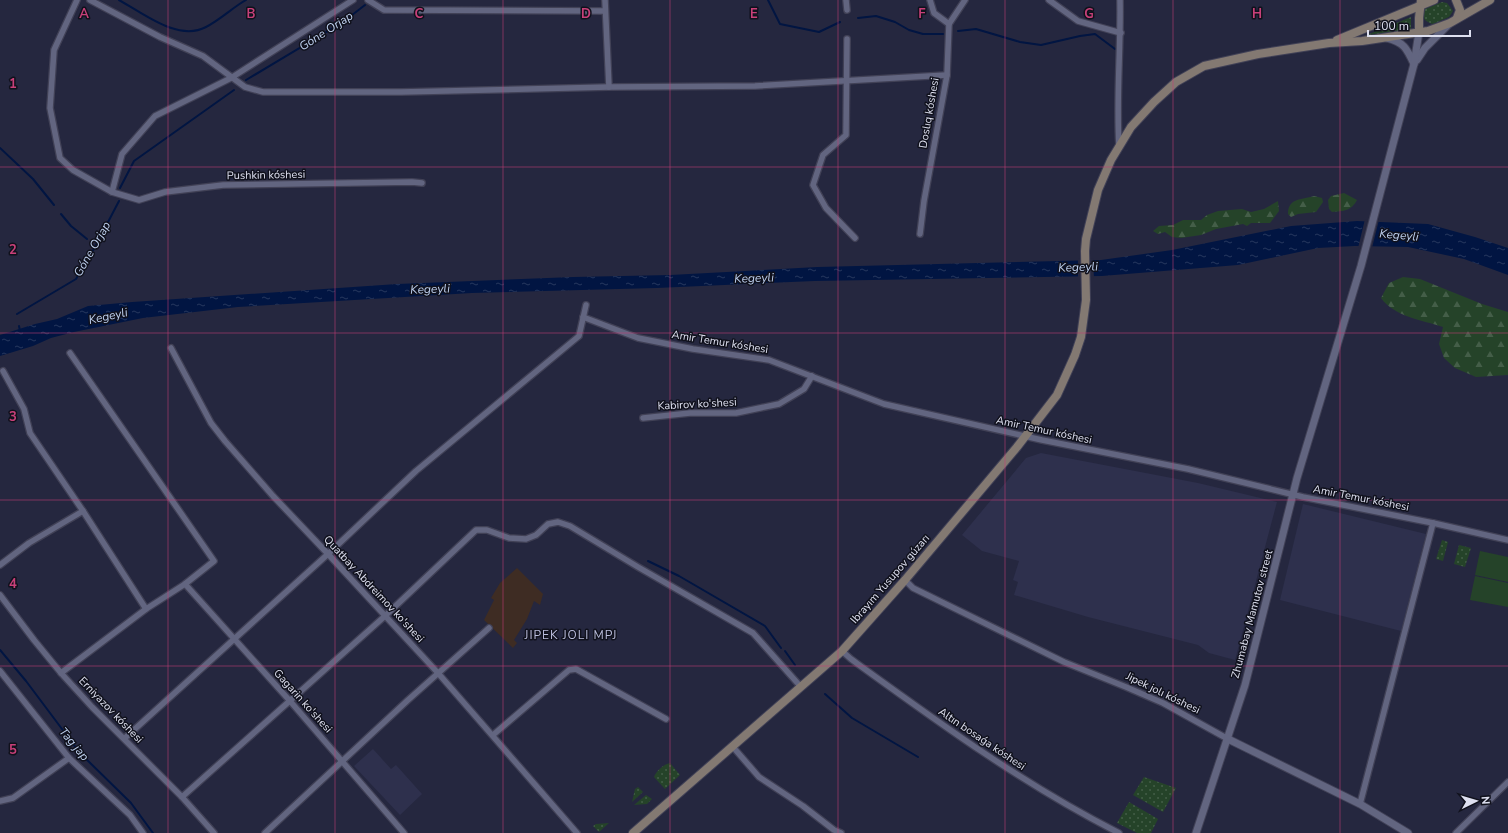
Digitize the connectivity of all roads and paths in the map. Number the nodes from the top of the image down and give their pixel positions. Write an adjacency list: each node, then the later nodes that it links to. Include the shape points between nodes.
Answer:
1 (77, 0): 32 (street, Pushkin kóshesi, via 54,50 50,108 60,158 73,170)
2 (90, 0): 27 (street, via 160,37 203,56)
3 (353, 0): 27 (street)
4 (368, 0): 16 (street, via 384,10)
5 (605, 0): 16 (street)
6 (846, 0): 15 (street)
7 (930, 0): 19 (street, via 934,13)
8 (965, 0): 19 (street)
9 (1049, 0): 21 (street, via 1078,20)
10 (1120, 0): 21 (street)
11 (1434, 0): 14 (main road)
12 (1456, 0): 17 (main road, via 1460,10)
13 (1490, 0): 17 (main road)
14 (1420, 4): 20 (main road); 24 (main road)
15 (847, 10)
16 (605, 11): 29 (street)
17 (1457, 18): 18 (main road)
18 (1450, 23): 20 (main road); 25 (street, via 1425,48)
19 (949, 24): 26 (street, Doslıq kóshesi)
20 (1420, 32): 22 (main road); 25 (street, Zhumabay Mamutov street)
21 (1121, 33): 30 (street)
22 (1385, 37): 24 (main road); 25 (street, via 1397,40 1403,45)
23 (847, 39): 28 (street)
24 (1329, 43): 30 (main road, Ibrayım Yusupov gúzarı, via 1244,56 1204,66 1176,82 1154,102 1131,127)
25 (1414, 64): 43 (street, Zhumabay Mamutov street, via 1361,266)
26 (947, 75): 28 (street); 33 (street, Doslıq kóshesi)
27 (232, 78): 29 (street, via 245,88 263,92); 32 (street, via 155,116 122,154)
28 (848, 81): 29 (street, via 755,86); 34 (street, via 846,135 823,155 814,185 826,208)
29 (608, 87)
30 (1119, 147): 42 (main road, Ibrayım Yusupov gúzarı, via 1098,190 1086,238 1086,300 1081,337 1057,395)
31 (422, 183): 32 (street, Pushkin kóshesi, via 223,185 164,192 139,200)
32 (112, 192)
33 (920, 234)
34 (855, 238)
35 (586, 305): 36 (street)
36 (583, 317): 40 (street, Amir Temur kóshesi, via 638,338 769,360); 47 (street, via 580,336 421,466)
37 (171, 348): 47 (street, Quatbay Abdreimov ko'shesi, via 211,423 273,496)
38 (70, 353): 50 (street, via 214,561)
39 (3, 371): 44 (street, via 24,410 30,433)
40 (812, 376): 41 (street, Kabirov ko'shesi, via 804,389 779,404 736,413 690,413); 42 (street, Amir Temur kóshesi, via 884,404)
41 (643, 418)
42 (1026, 436): 43 (street, Amir Temur kóshesi, via 1188,469); 49 (main road, Ibrayım Yusupov gúzarı)
43 (1293, 495): 45 (street, Amir Temur kóshesi); 65 (street, Zhumabay Mamutov street, via 1261,626)
44 (83, 511): 48 (street, via 29,543); 52 (street)
45 (1433, 523): 46 (street, Amir Temur kóshesi); 72 (street)
46 (1508, 540)
47 (328, 554): 53 (street, Quatbay Abdreimov ko'shesi); 55 (street)
48 (0, 565)
49 (905, 580): 56 (main road, Ibrayım Yusupov gúzarı); 65 (street, Jipek jolı kóshesi, via 913,588 1064,662 1162,703)
50 (185, 584): 52 (street); 55 (street, Gagarin ko'shesi)
51 (0, 595): 58 (street, Erniyazov kóshesi)
52 (146, 609): 58 (street)
53 (385, 616): 59 (street, Quatbay Abdreimov ko'shesi); 60 (street, via 476,530 487,530 509,538 526,539 536,535 548,524 558,522 570,526 754,633); 61 (street)
54 (489, 628): 59 (street)
55 (234, 639): 61 (street, Gagarin ko'shesi); 64 (street)
56 (842, 651): 60 (main road, Ibrayım Yusupov gúzarı); 80 (street, Altın bosaǵa kóshesi, via 1010,771 1072,809)
57 (0, 672): 67 (street)
58 (61, 673): 64 (street, Erniyazov kóshesi)
59 (438, 673): 63 (street, Quatbay Abdreimov ko'shesi); 68 (street)
60 (801, 687): 66 (main road, Ibrayım Yusupov gúzarı)
61 (290, 701): 68 (street, Gagarin ko'shesi); 70 (street)
62 (666, 720): 63 (street, via 576,669 569,670)
63 (493, 735): 77 (street, Quatbay Abdreimov ko'shesi)
64 (124, 738): 70 (street, Erniyazov kóshesi)
65 (1228, 739): 72 (street, Jipek jolı kóshesi); 81 (street, Zhumabay Mamutov street)
66 (733, 746): 78 (main road, Ibrayım Yusupov gúzarı); 79 (street, via 759,777)
67 (69, 758): 71 (street, via 13,798); 73 (street, via 130,816)
68 (342, 761): 75 (street); 76 (street, Gagarin ko'shesi)
69 (1508, 782): 83 (street)
70 (182, 797): 74 (street, Erniyazov kóshesi)
71 (0, 801)
72 (1360, 804): 82 (street, Jipek jolı kóshesi)
73 (143, 833)
74 (214, 833)
75 (265, 833)
76 (404, 833)
77 (577, 833)
78 (633, 833)
79 (841, 833)
80 (1119, 833)
81 (1196, 833)
82 (1408, 833)
83 (1456, 833)

